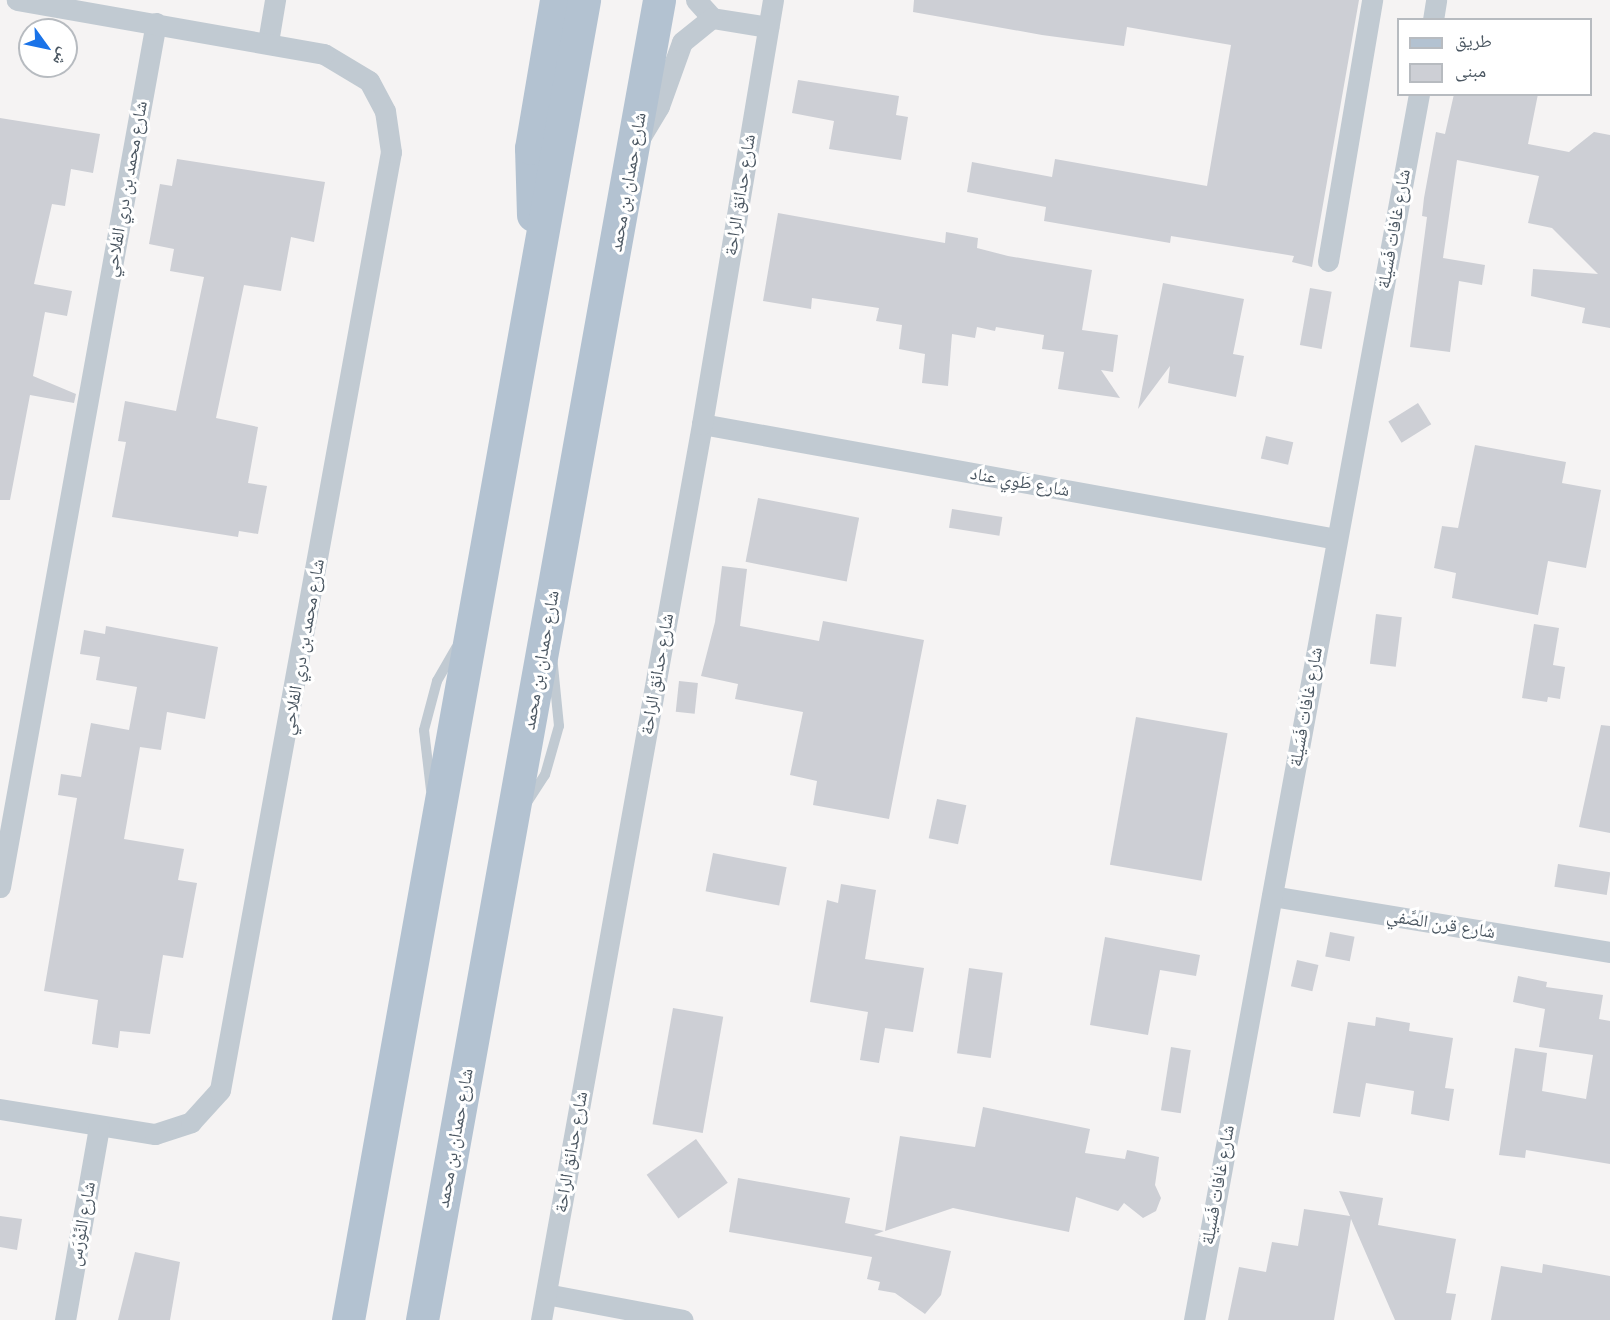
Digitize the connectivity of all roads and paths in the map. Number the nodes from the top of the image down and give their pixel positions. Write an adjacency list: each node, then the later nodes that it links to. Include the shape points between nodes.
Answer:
1 (17, 0): 10 (street, شارع محمد بن دري الفلاحي)
2 (275, 0): 15 (street)
3 (556, 0): 18 (main road, via 531,148 531,196)
4 (584, 0): 18 (main road)
5 (659, 0): 17 (main road, شارع حمدان بن محمد)
6 (696, 0): 11 (street)
7 (773, 0): 14 (street, شارع حدائق الراحة)
8 (1372, 0): 19 (street)
9 (1436, 0): 12 (street)
10 (42, 2): 13 (street, شارع محمد بن دري الفلاحي)
11 (712, 18): 14 (street); 17 (street, via 682,42 660,106)
12 (1433, 18)
13 (156, 23): 15 (street, شارع محمد بن دري الفلاحي); 22 (street, شارع محمد بن دري الفلاحي)
14 (768, 27): 20 (street, شارع حدائق الراحة)
15 (268, 42): 26 (street, شارع محمد بن دري الفلاحي, via 324,54 369,81 390,129 388,175 225,1073 210,1106 180,1128 155,1134)
16 (1419, 96): 21 (street, شارع غافات فَسَيلة)
17 (634, 147): 30 (main road, شارع حمدان بن محمد)
18 (540, 243): 29 (main road)
19 (1328, 261)
20 (702, 424): 21 (street, شارع طَوِي عناد); 27 (street, شارع حدائق الراحة)
21 (1337, 540): 23 (street, شارع غافات فَسَيلة)
22 (0, 887)
23 (1272, 896): 24 (street, شارع قرن الصَّفي); 33 (street, شارع غافات فَسَيلة)
24 (1610, 952)
25 (0, 1109): 26 (street, شارع محمد بن دري الفلاحي)
26 (99, 1128): 28 (street, شارع النَّوْرَس)
27 (546, 1294): 31 (street, شارع حدائق الراحة); 32 (street)
28 (65, 1320)
29 (348, 1320)
30 (422, 1320)
31 (541, 1320)
32 (683, 1320)
33 (1194, 1320)

